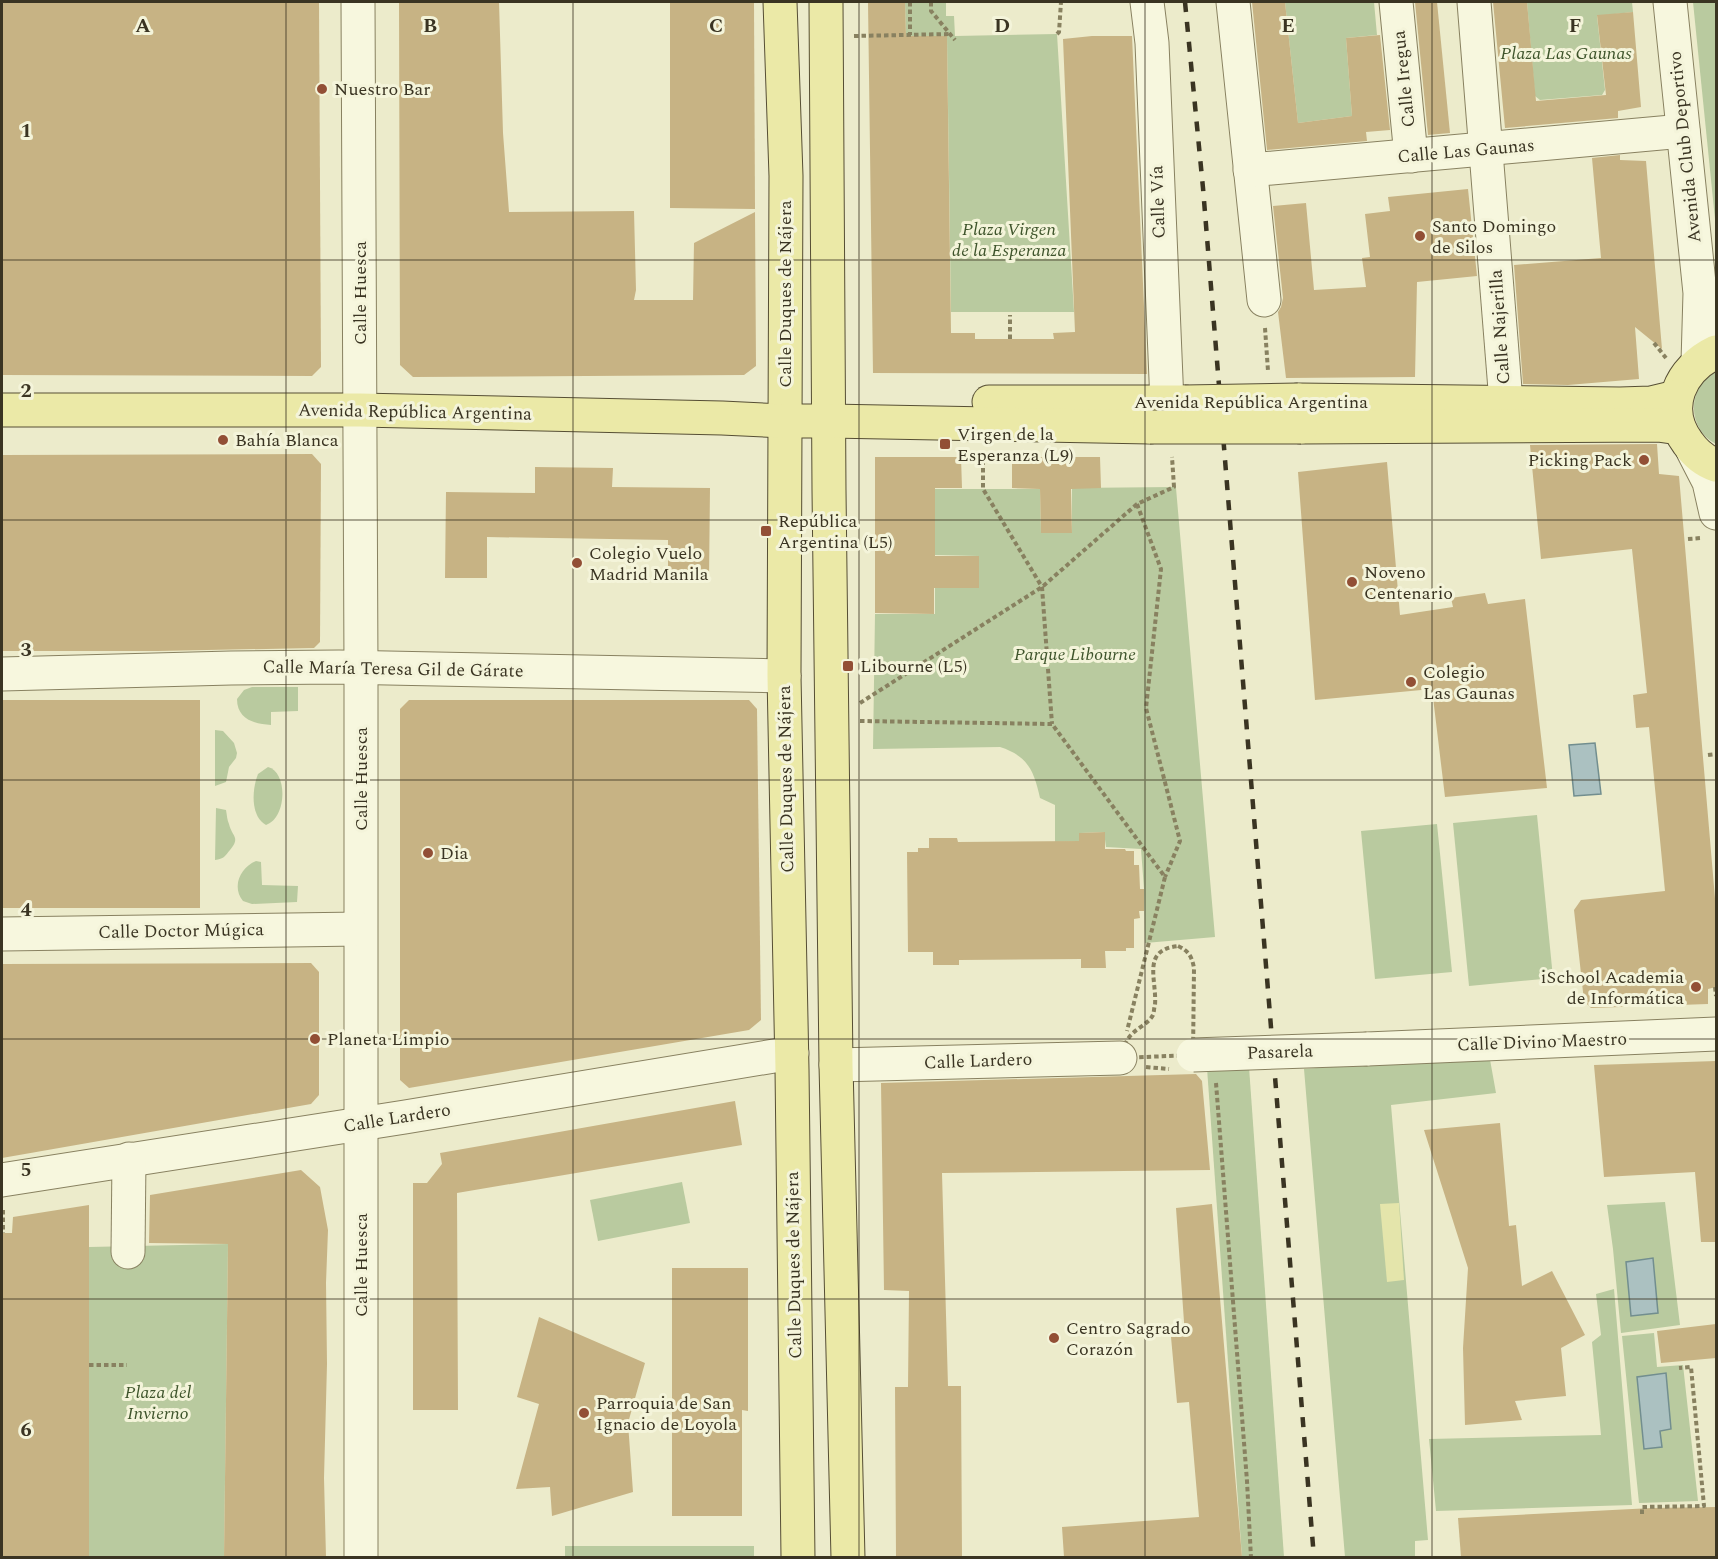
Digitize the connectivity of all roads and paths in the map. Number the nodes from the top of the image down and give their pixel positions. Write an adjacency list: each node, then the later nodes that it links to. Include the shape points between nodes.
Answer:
1 (358, 2): 30 (street, Calle Huesca)
2 (780, 2): 32 (main road, Calle Duques de Nájera, via 786,176)
3 (826, 2): 15 (main road)
4 (910, 2): 14 (path)
5 (931, 2): 12 (path, via 931,11)
6 (1061, 2): 13 (path)
7 (1147, 2): 31 (street, Calle Vía)
8 (1233, 2): 20 (street)
9 (1396, 2): 19 (street, Calle Iregua)
10 (1474, 2): 18 (street, Calle Najerilla)
11 (1670, 2): 17 (street, Avenida Club Deportivo)
12 (951, 34): 14 (path); 16 (path)
13 (1057, 34)
14 (910, 35): 15 (path)
15 (827, 37): 33 (main road)
16 (955, 40)
17 (1683, 131): 18 (street, Calle Las Gaunas); 21 (street, Avenida Club Deportivo)
18 (1487, 149): 19 (street, Calle Las Gaunas); 27 (street, Calle Najerilla)
19 (1411, 156): 20 (street, Calle Las Gaunas)
20 (1250, 170): 22 (street)
21 (1700, 293): 24 (street, Avenida Club Deportivo); 26 (street, Avenida Club Deportivo)
22 (1264, 300): 28 (path)
23 (1010, 315): 25 (path)
24 (1716, 330)
25 (1010, 339)
26 (1707, 357): 34 (main road, via 1685,377)
27 (1506, 402): 28 (main road, Avenida República Argentina); 34 (main road, Avenida República Argentina, via 1652,403)
28 (1290, 409): 31 (main road, Avenida República Argentina, bridge); 31 (main road, Avenida República Argentina, bridge); 34 (main road, Avenida República Argentina, via 1658,425)
29 (2, 410): 30 (main road, Avenida República Argentina)
30 (360, 410): 32 (main road, Avenida República Argentina); 40 (street, Calle Huesca)
31 (1167, 411): 33 (main road, Avenida República Argentina)
32 (784, 421): 33 (main road, Avenida República Argentina); 42 (main road, Calle Duques de Nájera)
33 (829, 421): 43 (main road)
34 (1691, 435): 38 (street)
35 (983, 444): 39 (path, via 983,489)
36 (1172, 454): 37 (path, via 1174,487)
37 (1137, 504): 39 (path); 47 (path, via 1161,569 1146,708 1180,841)
38 (1716, 513)
39 (1042, 587): 43 (path); 44 (path)
40 (361, 667): 41 (street, Calle María Teresa Gil de Gárate); 42 (street, Calle María Teresa Gil de Gárate); 48 (street, Calle Huesca)
41 (2, 674)
42 (784, 676): 55 (main road, Calle Duques de Nájera)
43 (832, 721): 44 (path); 57 (main road)
44 (1052, 724): 47 (path)
45 (1716, 754): 46 (path)
46 (1708, 755)
47 (1165, 877): 56 (path)
48 (360, 929): 49 (street, Calle Doctor Múgica); 59 (street, Calle Huesca)
49 (2, 934)
50 (1715, 987): 51 (path)
51 (1716, 996)
52 (1154, 1014): 58 (path, via 1156,956 1178,946 1187,950 1194,969)
53 (1716, 1035): 54 (street, Calle Divino Maestro)
54 (1367, 1048): 58 (street, Pasarela, bridge)
55 (792, 1053): 59 (street, Calle Lardero); 68 (main road, Calle Duques de Nájera)
56 (1120, 1062): 57 (street, Calle Lardero); 58 (path)
57 (836, 1065): 69 (main road)
58 (1195, 1066): 70 (path, via 1247,1482)
59 (361, 1124): 60 (street, Calle Lardero); 67 (street, Calle Huesca)
60 (129, 1159): 61 (street, Calle Lardero); 62 (street)
61 (2, 1180)
62 (128, 1252)
63 (89, 1365): 64 (path)
64 (127, 1365)
65 (1679, 1368): 66 (path, via 1691,1367 1704,1506 1642,1507)
66 (1642, 1514)
67 (361, 1557)
68 (798, 1557)
69 (848, 1557)
70 (1251, 1557)

